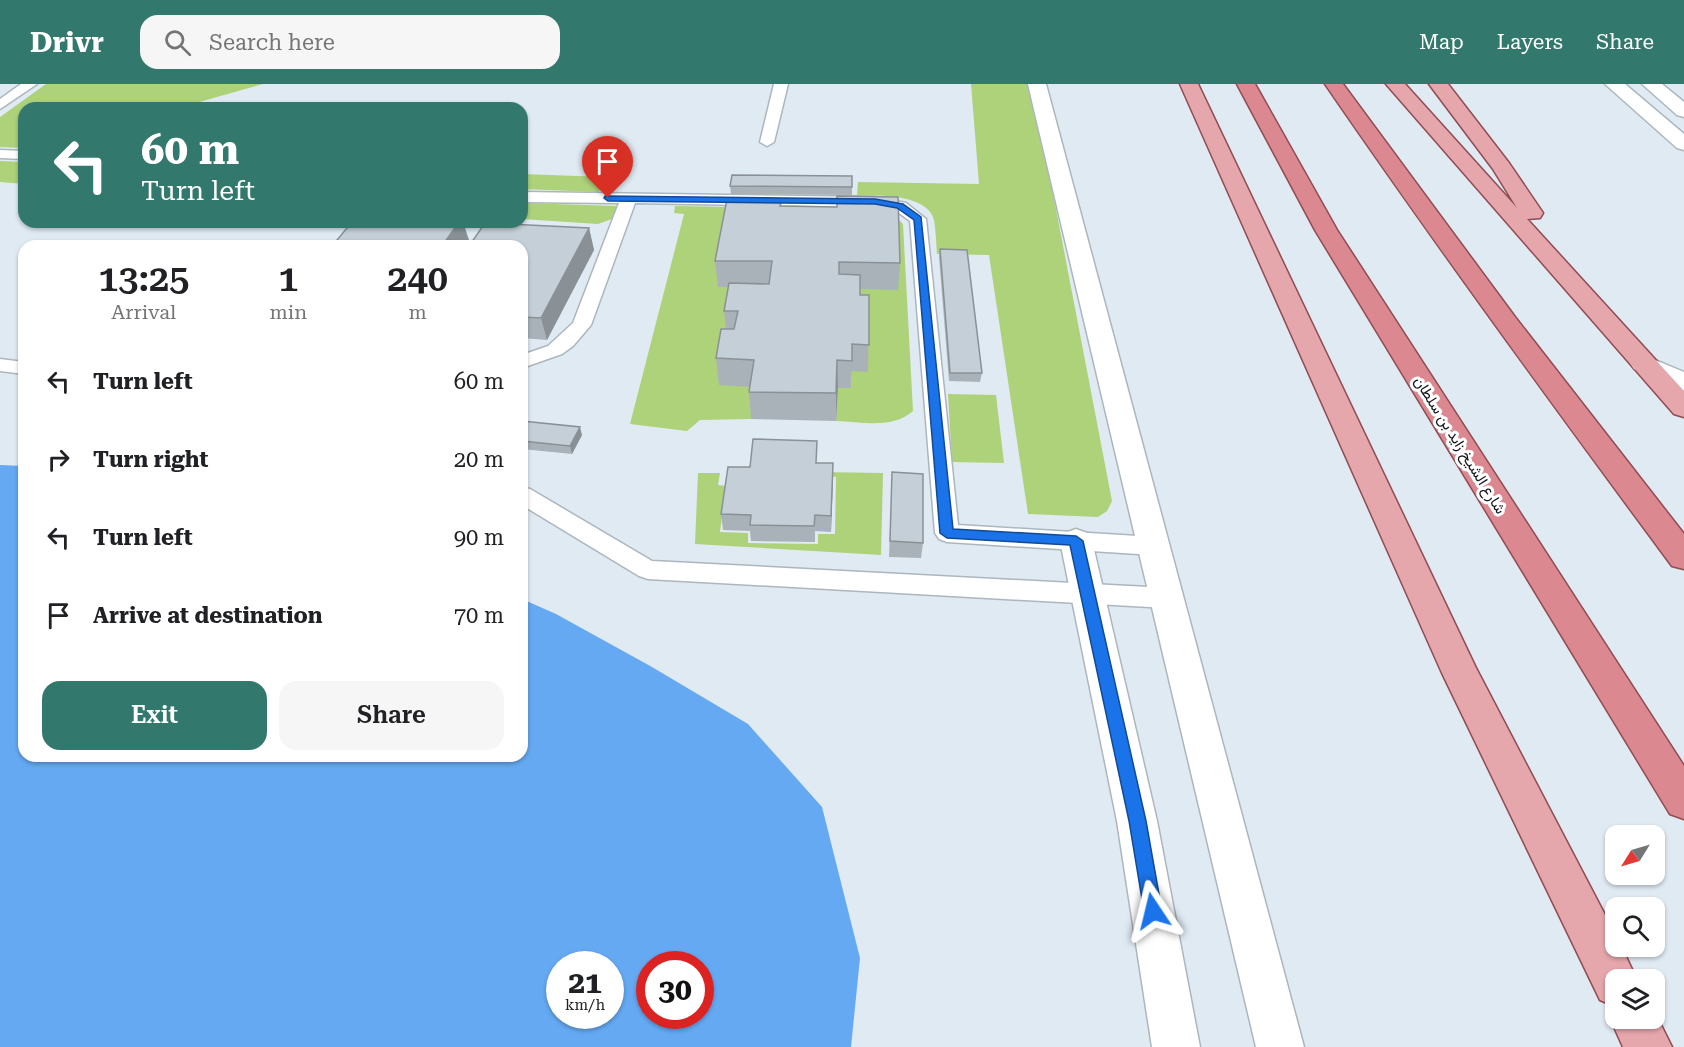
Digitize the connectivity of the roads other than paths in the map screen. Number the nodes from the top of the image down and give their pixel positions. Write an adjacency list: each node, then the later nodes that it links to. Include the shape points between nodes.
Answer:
1 (30, 84): 11 (lane)
2 (782, 84): 13 (lane)
3 (1037, 84): 28 (street)
4 (1189, 84): 33 (main road, via 1460,673)
5 (1246, 84): 32 (highway, شارع الشيخ زايد بن سلطان, via 1326,230)
6 (1334, 84): 29 (highway, via 1577,418)
7 (1395, 84): 19 (main road)
8 (1437, 84): 19 (main road, via 1502,167)
9 (1614, 84): 14 (street)
10 (1651, 84): 12 (street)
11 (0, 105)
12 (1684, 111)
13 (767, 142)
14 (1684, 144)
15 (0, 154): 16 (lane)
16 (18, 155)
17 (528, 197): 18 (lane)
18 (629, 199): 20 (lane, via 582,325 555,350); 27 (lane, via 875,202 900,206 918,219 947,533)
19 (1577, 289): 21 (main road)
20 (528, 360)
21 (1643, 363): 24 (street); 25 (main road)
22 (0, 365): 23 (lane)
23 (18, 367)
24 (1684, 382)
25 (1684, 408)
26 (528, 499): 30 (lane, via 648,570)
27 (1076, 541): 28 (lane); 30 (street)
28 (1154, 546): 31 (street)
29 (1684, 557)
30 (1087, 593): 31 (lane); 35 (street, via 1137,821)
31 (1167, 598): 36 (street)
32 (1684, 801)
33 (1608, 969)
34 (1639, 1029): 37 (main road)
35 (1176, 1047)
36 (1280, 1047)
37 (1648, 1047)

